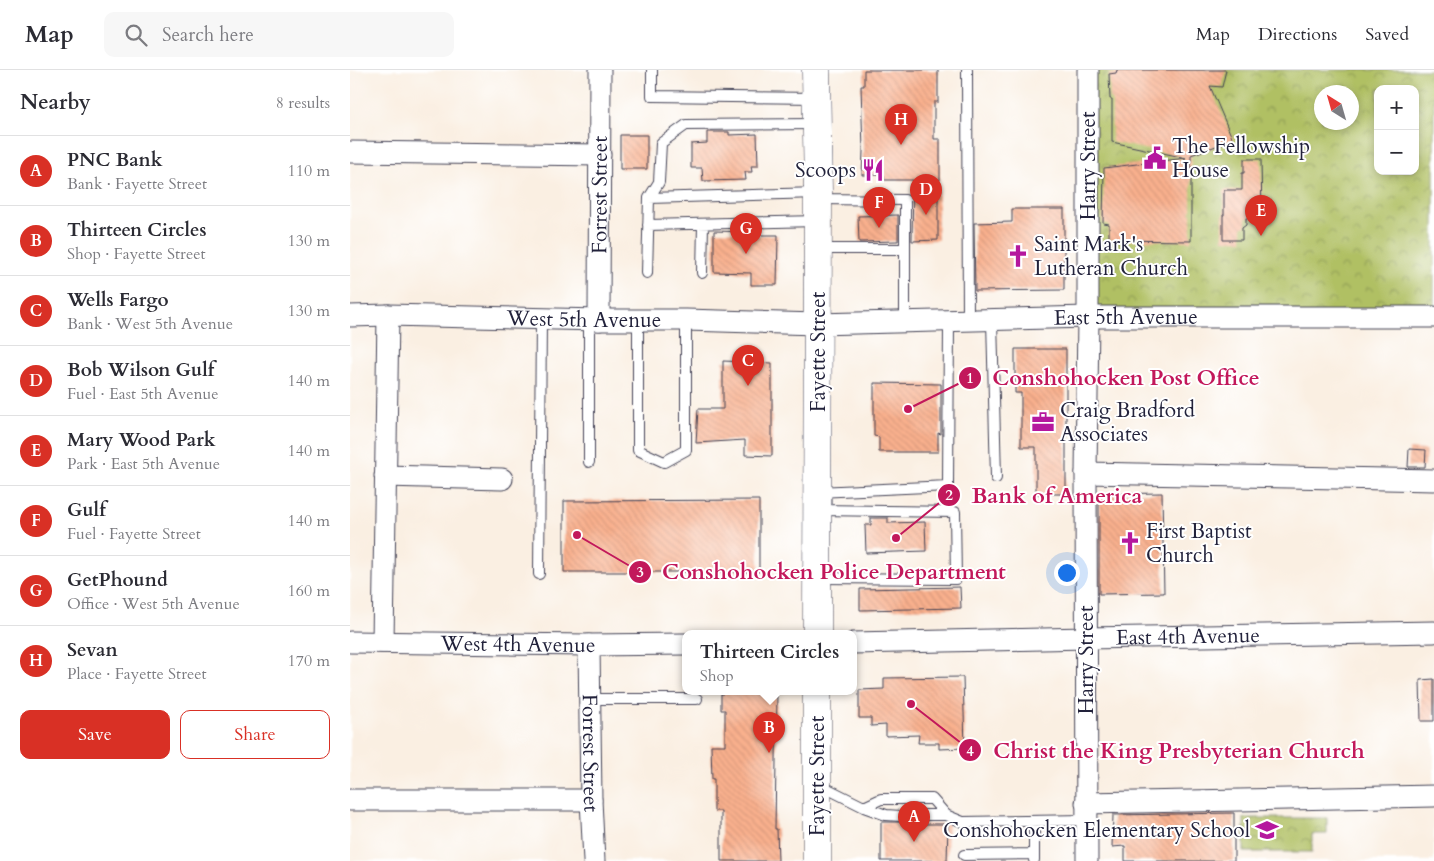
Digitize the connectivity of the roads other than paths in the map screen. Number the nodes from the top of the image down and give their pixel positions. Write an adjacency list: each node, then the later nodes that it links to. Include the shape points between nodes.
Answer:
1 (600, 70): 8 (street, Forrest Street)
2 (652, 70): 6 (lane, via 652,96)
3 (816, 70): 6 (main road, Fayette Street)
4 (967, 70): 26 (lane)
5 (1088, 70): 20 (street, Harry Street)
6 (817, 111): 9 (lane, via 686,125 661,143 659,182); 10 (main road, Fayette Street)
7 (350, 152): 8 (street)
8 (600, 155): 22 (street, Forrest Street)
9 (649, 198): 10 (lane); 12 (lane)
10 (818, 204): 11 (lane); 13 (main road, Fayette Street); 14 (lane, via 905,200)
11 (703, 224): 12 (lane); 16 (lane)
12 (648, 225): 15 (lane)
13 (818, 249): 14 (lane); 28 (main road, Fayette Street)
14 (905, 249): 27 (lane)
15 (647, 272)
16 (702, 273)
17 (388, 315): 18 (street, West 5th Avenue); 21 (street, West 5th Avenue); 31 (street)
18 (350, 316)
19 (1434, 317): 20 (street, East 5th Avenue)
20 (1088, 318): 25 (street, East 5th Avenue); 30 (street, Harry Street)
21 (541, 319): 22 (street, West 5th Avenue); 36 (lane)
22 (594, 320): 23 (street, West 5th Avenue); 29 (lane)
23 (638, 320): 24 (street, West 5th Avenue); 24 (lane, via 638,450 664,462 686,450)
24 (686, 320): 28 (street, West 5th Avenue)
25 (992, 320): 26 (street, East 5th Avenue); 32 (lane)
26 (958, 321): 27 (street, East 5th Avenue); 35 (lane, via 948,486)
27 (905, 322): 28 (street, East 5th Avenue)
28 (817, 324): 35 (main road, Fayette Street)
29 (589, 462)
30 (1086, 473): 34 (street); 40 (street, Harry Street)
31 (385, 476): 33 (street); 42 (street)
32 (996, 478)
33 (502, 479)
34 (1434, 480)
35 (817, 501): 37 (main road, Fayette Street); 37 (lane, via 955,512 956,579)
36 (539, 574)
37 (817, 578): 38 (main road, Fayette Street)
38 (817, 630)
39 (1434, 632): 40 (street, East 4th Avenue)
40 (1086, 638): 43 (street, East 4th Avenue); 54 (street, Harry Street)
41 (350, 642): 42 (street, West 4th Avenue)
42 (383, 642): 45 (street, West 4th Avenue)
43 (857, 643)
44 (682, 644): 45 (street, West 4th Avenue)
45 (589, 645): 47 (street, Forrest Street)
46 (817, 695): 49 (main road, Fayette Street)
47 (590, 699): 48 (lane); 52 (street, Forrest Street)
48 (697, 699)
49 (817, 784): 53 (lane); 62 (main road, Fayette Street)
50 (1434, 796): 54 (street)
51 (350, 800): 52 (street)
52 (591, 800): 61 (street, Forrest Street)
53 (864, 807): 56 (lane, via 881,799 932,799); 57 (lane, via 886,815)
54 (1086, 811): 58 (lane); 63 (street, Harry Street)
55 (916, 815): 56 (lane)
56 (946, 815): 58 (lane, via 963,822)
57 (901, 816)
58 (1034, 820): 60 (lane)
59 (964, 855): 60 (lane)
60 (1034, 858)
61 (594, 861)
62 (818, 861)
63 (1086, 861)

